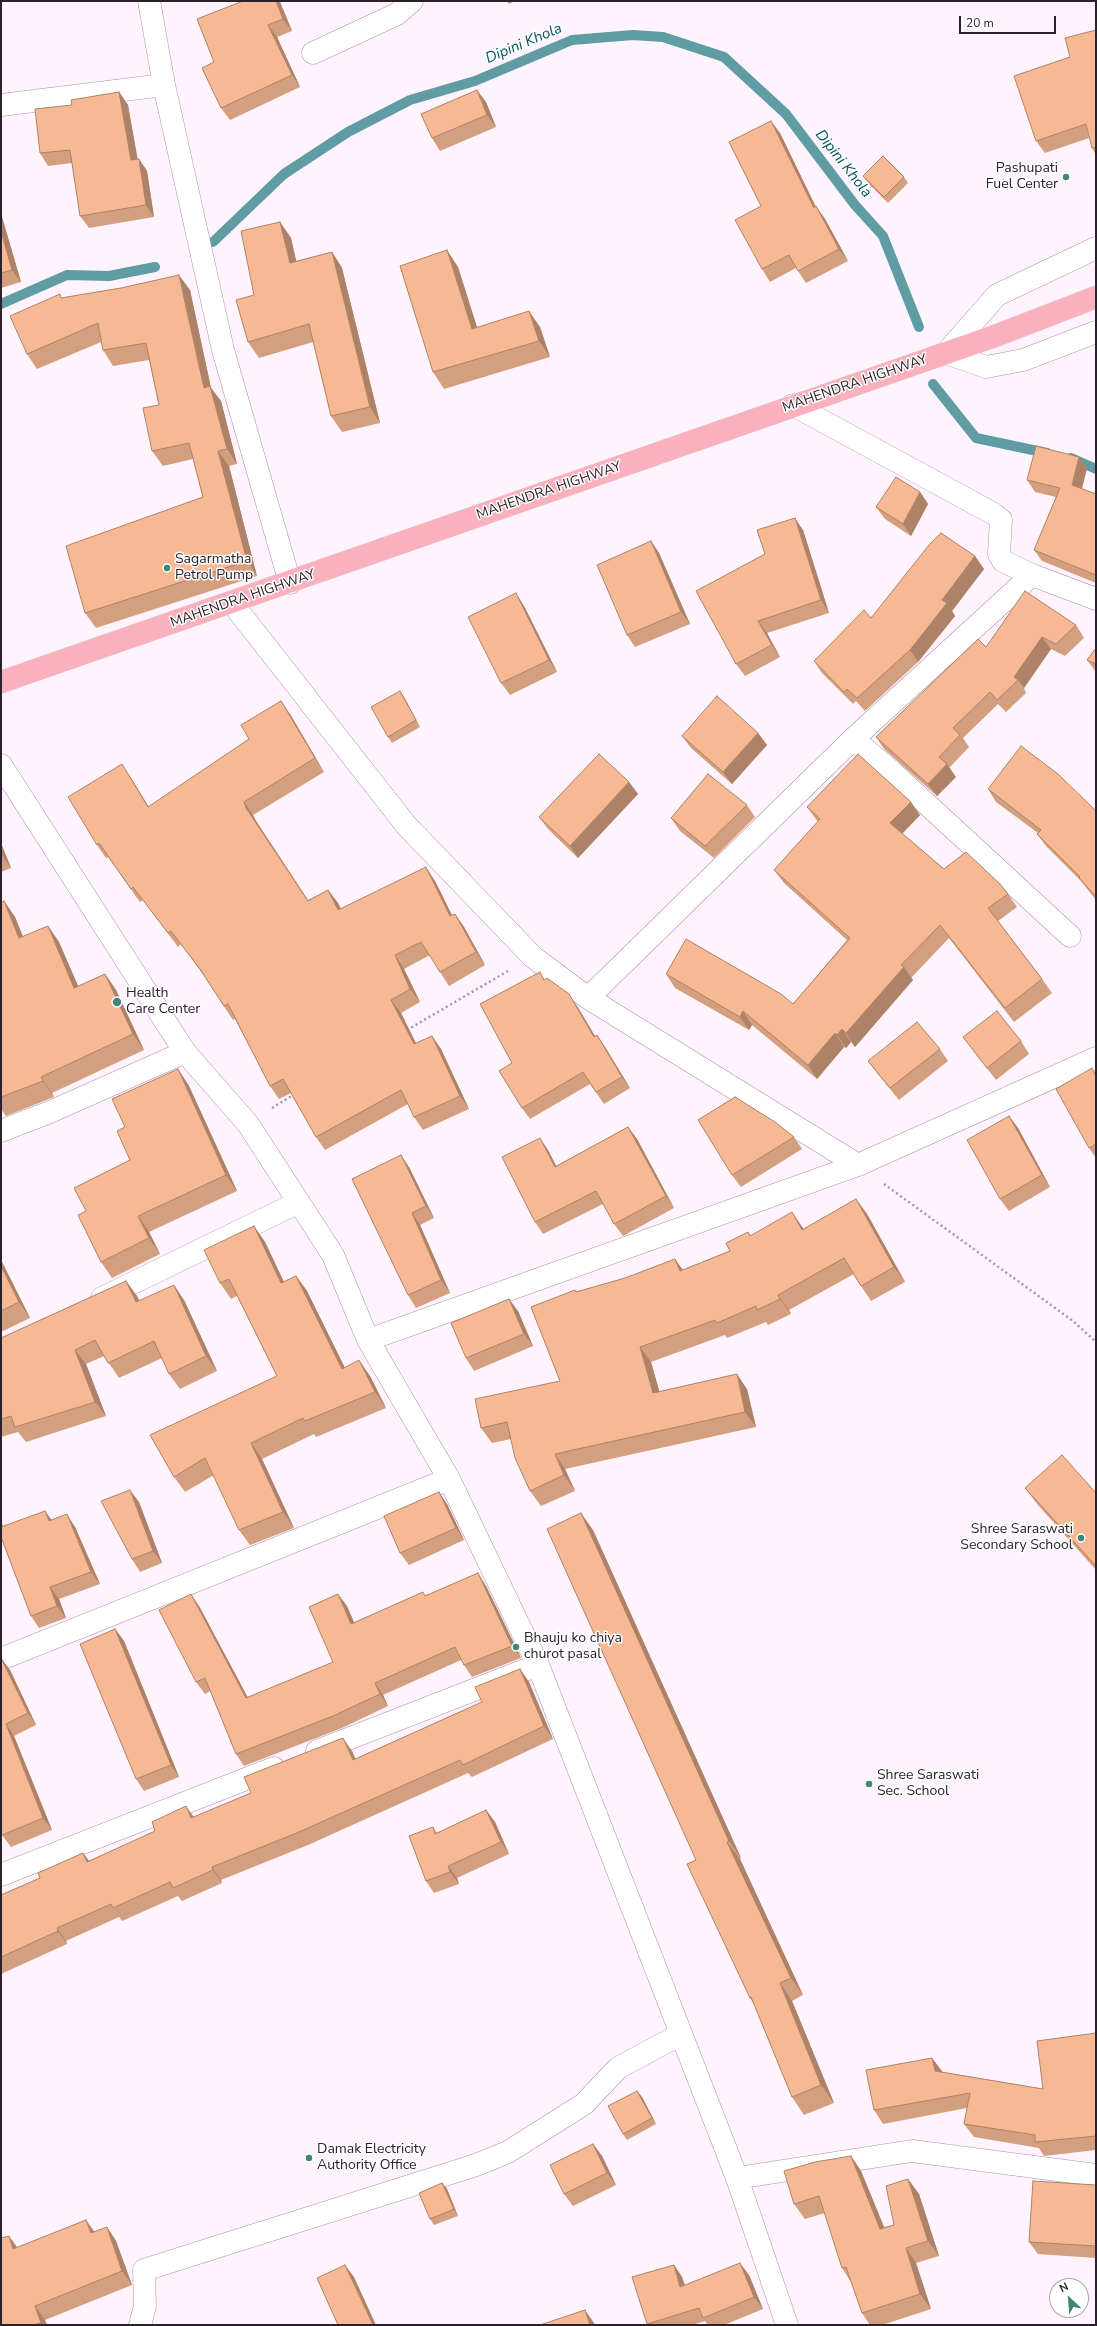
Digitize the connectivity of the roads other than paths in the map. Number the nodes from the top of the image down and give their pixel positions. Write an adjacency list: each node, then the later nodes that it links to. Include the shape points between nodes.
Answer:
1 (150, 1): 4 (street)
2 (412, 1): 3 (street, via 397,14)
3 (312, 54)
4 (164, 85): 5 (street); 12 (street, via 223,350)
5 (1, 105)
6 (1096, 248): 9 (street, via 996,295)
7 (1096, 297): 9 (highway, MAHENDRA HIGHWAY)
8 (1096, 332): 9 (street, via 1023,360 986,367)
9 (946, 353): 10 (highway, MAHENDRA HIGHWAY)
10 (793, 405): 11 (street, via 994,514 1001,520 999,554 1003,561); 12 (highway, MAHENDRA HIGHWAY)
11 (1032, 576): 13 (street); 16 (street)
12 (290, 583): 14 (highway, MAHENDRA HIGHWAY)
13 (1096, 599)
14 (232, 603): 15 (highway, MAHENDRA HIGHWAY); 19 (street, via 406,826 533,956)
15 (1, 682)
16 (853, 739): 18 (street); 19 (street)
17 (1, 765): 20 (street)
18 (1070, 936)
19 (588, 998): 23 (street)
20 (185, 1052): 22 (street); 24 (street, via 248,1124)
21 (1096, 1058): 23 (street)
22 (1, 1131)
23 (858, 1165): 26 (street)
24 (299, 1202): 25 (street); 26 (street, via 333,1255)
25 (86, 1306)
26 (368, 1340): 27 (street)
27 (449, 1479): 28 (street); 29 (street)
28 (1, 1659)
29 (538, 1665): 30 (street); 31 (street)
30 (1, 1875)
31 (682, 2034): 33 (street); 34 (street, via 618,2068 584,2104 508,2152 476,2165 144,2270 145,2306)
32 (1096, 2175): 33 (street, via 912,2150)
33 (737, 2178): 35 (street)
34 (140, 2325)
35 (787, 2325)

